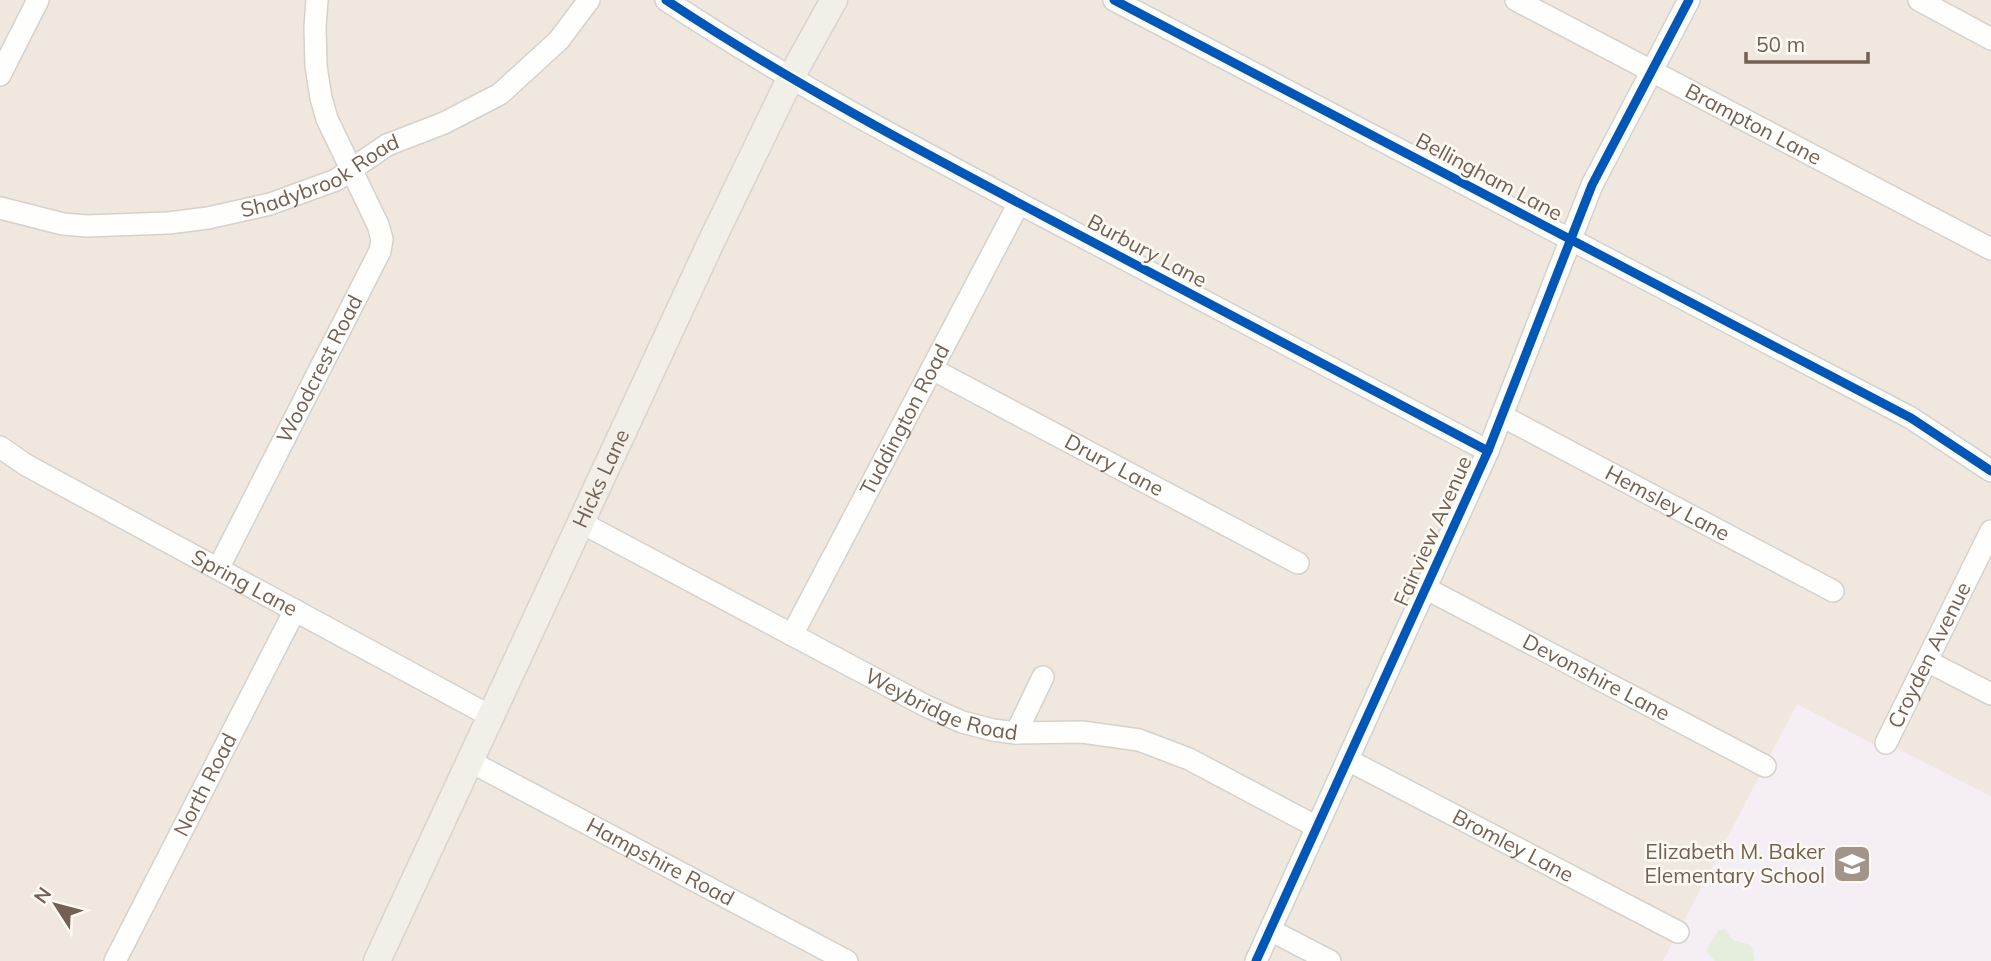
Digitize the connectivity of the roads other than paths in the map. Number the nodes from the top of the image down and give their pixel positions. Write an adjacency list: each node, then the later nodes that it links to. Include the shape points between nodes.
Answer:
1 (38, 0): 12 (street)
2 (317, 0): 14 (street, Woodcrest Road, via 316,66 321,98)
3 (589, 0): 14 (street, Shadybrook Road, via 559,40 500,94 387,145)
4 (666, 0): 13 (street, Burbury Lane)
5 (834, 0): 13 (main road, Hicks Lane)
6 (1114, 0): 17 (street, Bellingham Lane)
7 (1516, 0): 11 (street, Brampton Lane)
8 (1689, 0): 11 (street, Fairview Avenue)
9 (1919, 0): 10 (street)
10 (1991, 39)
11 (1652, 71): 17 (street, Fairview Avenue, via 1608,153); 18 (street, Brampton Lane)
12 (0, 75)
13 (790, 79): 15 (street, Burbury Lane); 24 (main road, Hicks Lane)
14 (351, 168): 16 (street, Shadybrook Road, via 336,180 270,204 167,223 63,224); 27 (street, Woodcrest Road, via 378,225 380,251)
15 (1019, 203): 19 (street, Tuddington Road); 22 (street, Burbury Lane)
16 (0, 208)
17 (1570, 239): 20 (street, Fairview Avenue); 23 (street, Bellingham Lane, via 1911,418)
18 (1991, 249)
19 (932, 369): 26 (street, Drury Lane); 31 (street, Tuddington Road)
20 (1502, 416): 22 (street, Fairview Avenue); 29 (street, Hemsley Lane)
21 (0, 447): 27 (street, Spring Lane)
22 (1488, 451): 28 (street, Fairview Avenue)
23 (1991, 471)
24 (582, 523): 31 (street, Weybridge Road); 35 (main road, Hicks Lane)
25 (1991, 531): 32 (street, Croyden Avenue)
26 (1298, 563)
27 (219, 567): 30 (street, Spring Lane)
28 (1427, 589): 38 (street, Fairview Avenue); 40 (street, Devonshire Lane)
29 (1833, 592)
30 (295, 610): 35 (street, Spring Lane); 44 (street, North Road)
31 (792, 635): 36 (street, Weybridge Road, via 962,722)
32 (1927, 661): 34 (street); 37 (street, Croyden Avenue)
33 (1043, 677): 36 (street)
34 (1991, 694)
35 (492, 717): 39 (main road, Hicks Lane)
36 (1016, 733): 41 (street, Weybridge Road, via 1082,732 1139,740 1189,759)
37 (1886, 743)
38 (1348, 760): 41 (street, Fairview Avenue); 43 (street, Bromley Lane)
39 (471, 762): 45 (main road, Hicks Lane); 46 (street, Hampshire Road)
40 (1765, 766)
41 (1317, 827): 42 (street, Fairview Avenue)
42 (1270, 930): 47 (street, Fairview Avenue); 48 (street)
43 (1678, 932)
44 (115, 961)
45 (377, 961)
46 (847, 961)
47 (1256, 961)
48 (1330, 961)

